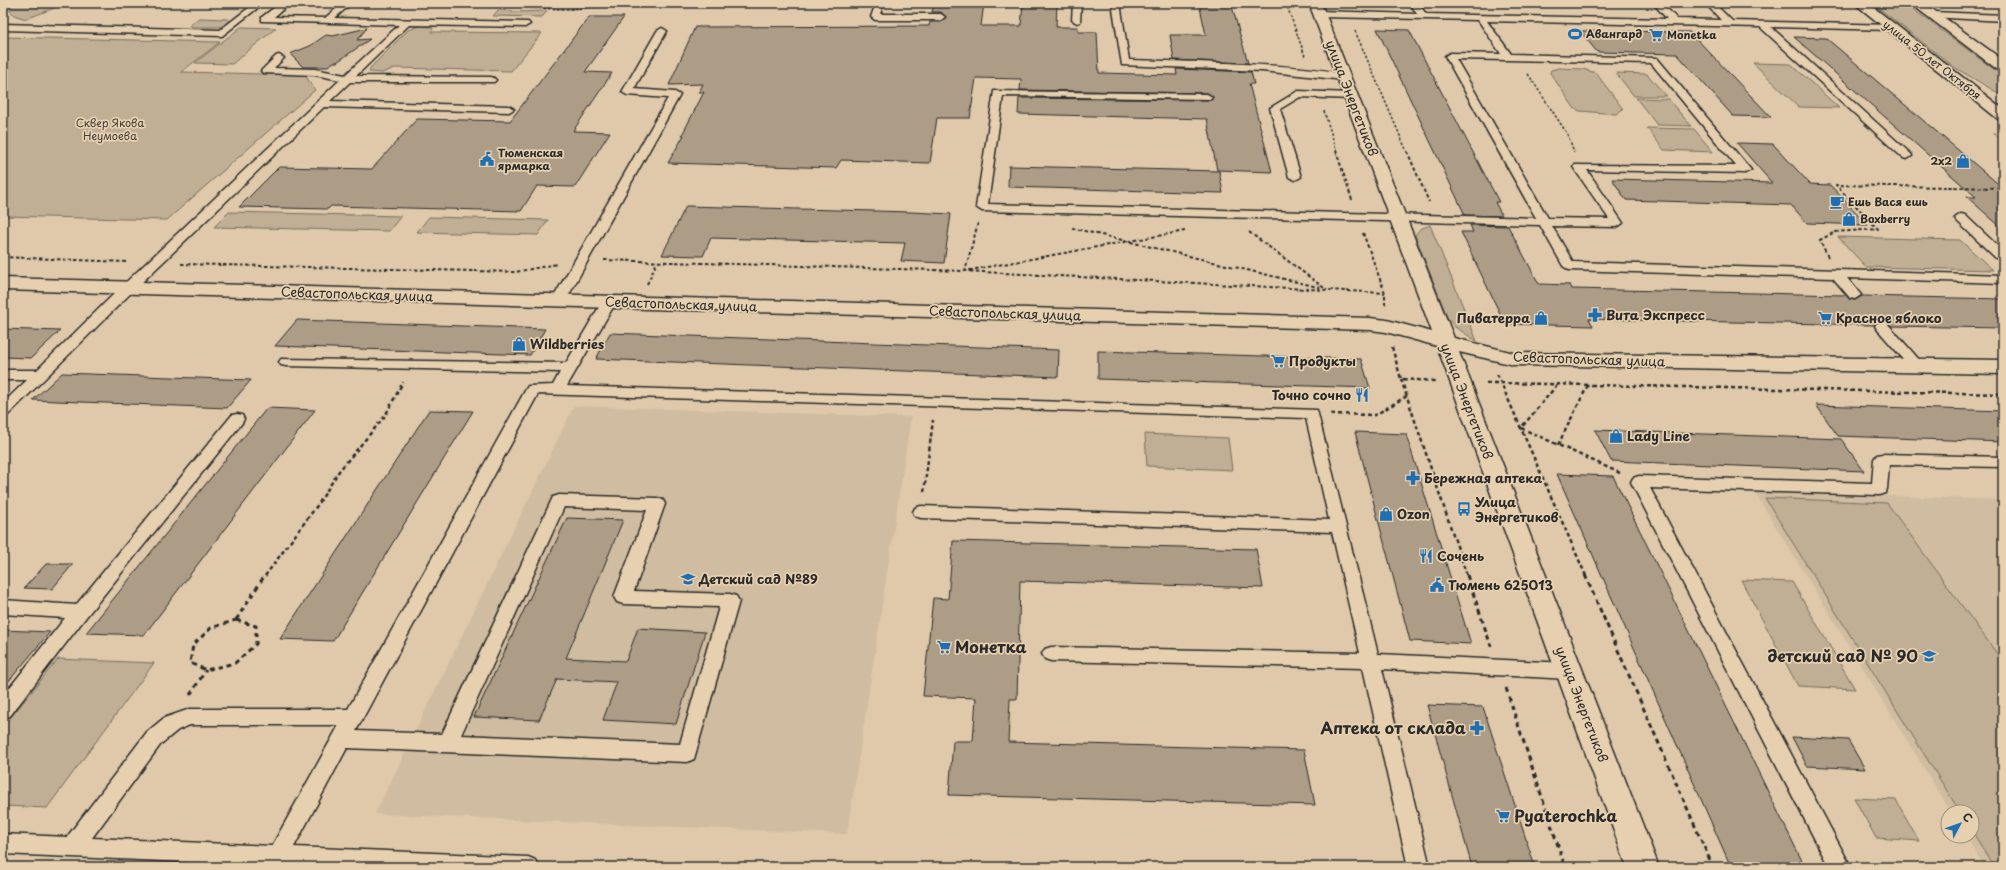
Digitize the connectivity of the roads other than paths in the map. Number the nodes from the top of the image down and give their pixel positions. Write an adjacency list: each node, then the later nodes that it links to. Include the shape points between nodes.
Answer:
1 (260, 3): 26 (lane, via 222,33)
2 (286, 3): 19 (lane, via 265,19)
3 (348, 3): 19 (lane)
4 (880, 3): 15 (lane, via 875,17)
5 (1076, 3): 18 (lane)
6 (1116, 3): 31 (lane, via 1125,63 1275,68)
7 (1414, 3): 14 (lane)
8 (1657, 3): 21 (lane)
9 (1709, 3): 23 (lane)
10 (1860, 3): 25 (street, улица 50 лет Октября)
11 (1916, 3): 13 (street)
12 (1318, 9): 14 (lane, via 1348,15); 31 (street, улица Энергетиков)
13 (1933, 15): 17 (lane); 30 (street)
14 (1422, 16): 16 (lane)
15 (942, 17)
16 (1481, 18): 21 (lane); 28 (lane)
17 (2003, 18)
18 (1077, 20)
19 (327, 21): 20 (lane)
20 (407, 22): 22 (lane); 32 (lane)
21 (1674, 22): 23 (lane)
22 (525, 24)
23 (1730, 24): 24 (lane)
24 (1762, 24): 25 (lane); 39 (lane)
25 (1891, 27): 38 (street, улица 50 лет Октября)
26 (3, 28)
27 (662, 31): 50 (lane, via 627,92 675,95)
28 (1512, 57): 43 (lane, via 1450,56); 43 (lane, via 1654,60 1745,170 1579,167 1617,223)
29 (279, 58): 32 (lane, via 266,71 315,72)
30 (2003, 67)
31 (1344, 77): 34 (street, улица Энергетиков)
32 (348, 79): 33 (lane); 36 (lane)
33 (491, 80)
34 (1351, 96): 40 (lane, via 1298,94 1275,108); 41 (street, улица Энергетиков)
35 (1207, 97): 41 (lane, via 998,93 982,207)
36 (321, 104): 37 (lane); 48 (lane)
37 (509, 109)
38 (2003, 116)
39 (1907, 156)
40 (1295, 177)
41 (1399, 218): 43 (lane); 53 (street, улица Энергетиков)
42 (1961, 218): 44 (lane)
43 (1544, 222): 45 (lane, via 1569,266)
44 (2003, 258)
45 (1837, 274): 46 (lane); 49 (lane)
46 (2003, 279)
47 (3, 284): 48 (street, Севастопольская улица)
48 (129, 287): 50 (street, Севастопольская улица); 59 (lane)
49 (1855, 295)
50 (559, 300): 51 (street, Севастопольская улица)
51 (609, 302): 53 (street, Севастопольская улица, via 1387,326); 57 (lane)
52 (1882, 326): 55 (lane)
53 (1445, 342): 55 (street, Севастопольская улица, via 1514,359); 70 (street, улица Энергетиков)
54 (286, 362): 57 (lane)
55 (1917, 366): 56 (street, Севастопольская улица)
56 (2003, 367)
57 (570, 368): 60 (lane)
58 (3, 375): 59 (lane)
59 (40, 375): 61 (lane)
60 (557, 390): 65 (lane, via 1312,413); 72 (lane, via 533,389)
61 (3, 412)
62 (237, 419): 67 (lane)
63 (2003, 462): 82 (lane, via 1882,458 1879,490 1639,482)
64 (921, 512): 65 (lane)
65 (1339, 526): 69 (lane)
66 (3, 607): 67 (lane)
67 (80, 612): 71 (lane)
68 (1051, 654): 69 (lane)
69 (1371, 661): 70 (lane); 80 (lane)
70 (1569, 671): 81 (street, улица Энергетиков)
71 (3, 710)
72 (353, 717): 73 (lane); 76 (lane, via 190,718 171,724 154,738)
73 (342, 739): 74 (lane); 77 (lane)
74 (448, 743): 74 (lane, via 687,753 730,601 622,597 657,504 559,501)
75 (3, 844): 76 (lane)
76 (73, 846): 77 (lane)
77 (278, 856): 78 (lane)
78 (429, 865): 79 (lane)
79 (528, 867)
80 (1419, 867)
81 (1643, 867)
82 (1840, 867)

